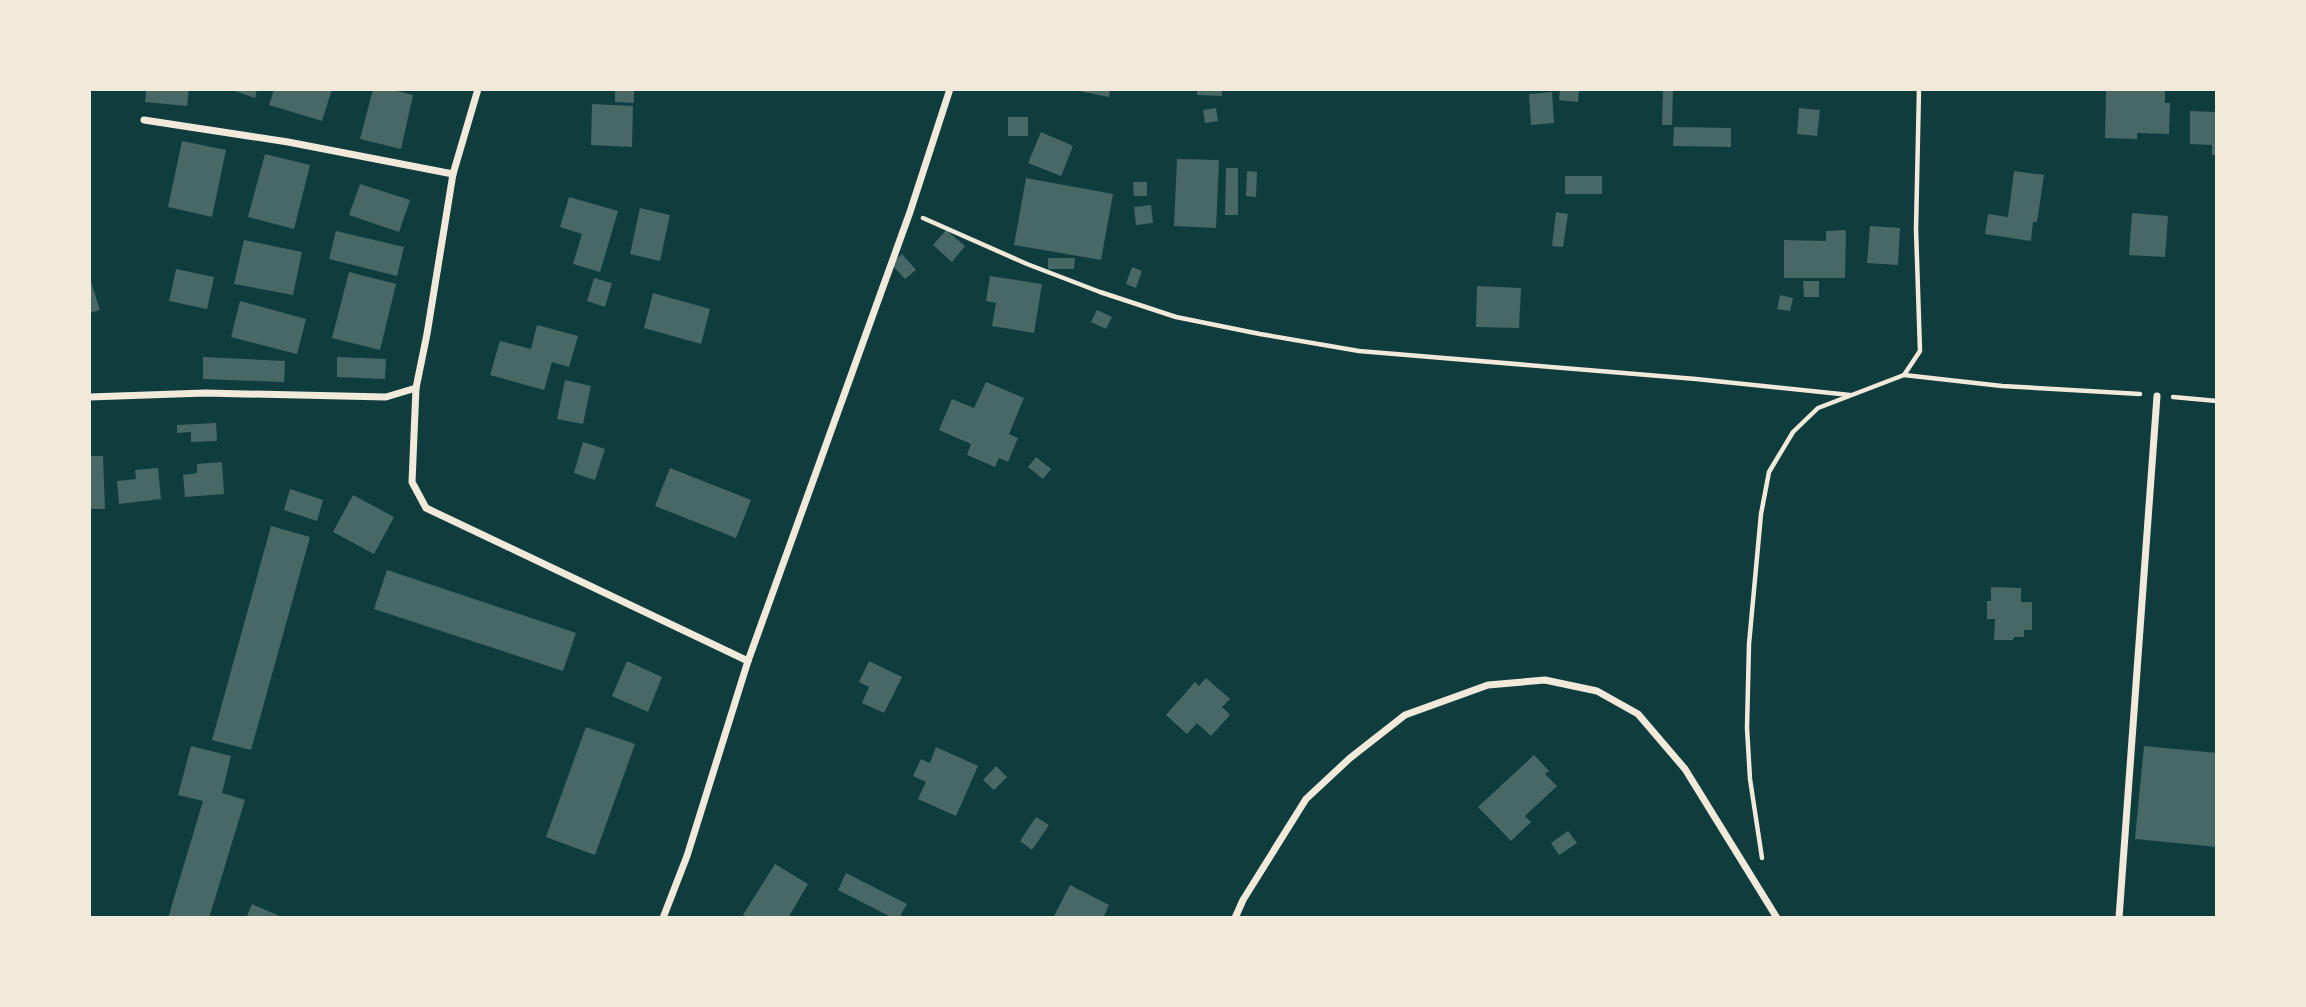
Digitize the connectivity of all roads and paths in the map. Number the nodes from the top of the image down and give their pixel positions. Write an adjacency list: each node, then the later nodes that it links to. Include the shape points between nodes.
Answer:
1 (478, 89): 5 (street)
2 (950, 89): 6 (street)
3 (1919, 89): 7 (path, via 1916,229 1920,351)
4 (144, 120): 5 (street)
5 (453, 174): 8 (street)
6 (910, 212): 9 (path, via 1100,292 1176,317 1260,334 1359,351); 13 (street)
7 (1904, 375): 9 (path); 10 (path)
8 (416, 387): 11 (street, via 386,397 205,393); 13 (street, via 412,482 426,508)
9 (1850, 395): 14 (path, via 1818,408 1793,432 1769,472 1763,504 1749,644 1747,728)
10 (2157, 396): 12 (path); 18 (street)
11 (89, 397)
12 (2217, 401)
13 (748, 661): 15 (street)
14 (1763, 862)
15 (663, 918)
16 (1235, 918): 17 (street, via 1306,799 1405,715 1488,685 1545,680 1597,691 1638,714 1685,769)
17 (1777, 918)
18 (2119, 918)

